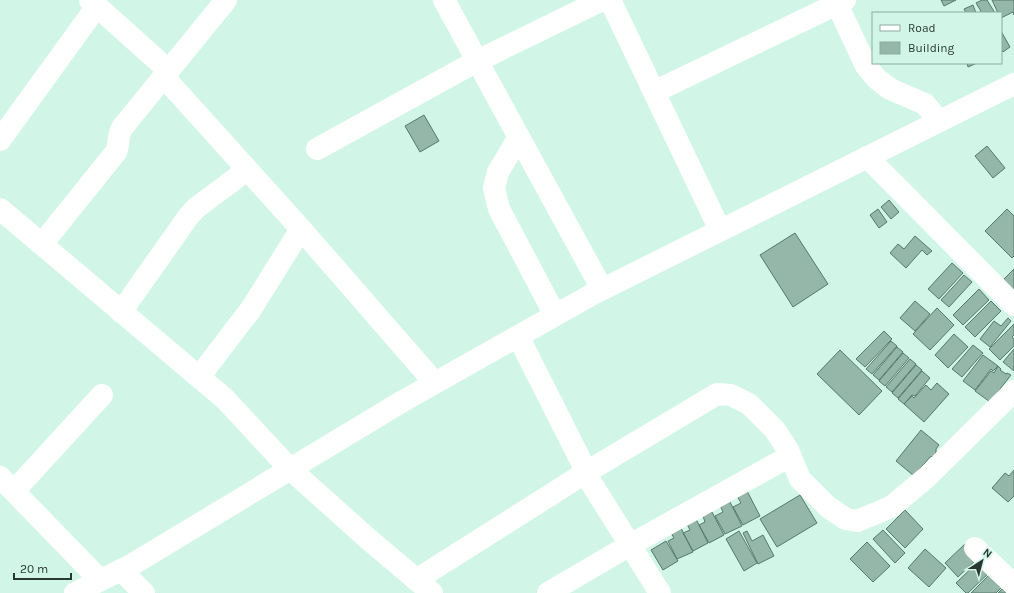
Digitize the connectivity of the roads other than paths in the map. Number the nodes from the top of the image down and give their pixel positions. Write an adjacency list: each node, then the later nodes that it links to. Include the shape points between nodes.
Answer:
1 (226, 0): 8 (street)
2 (444, 0): 7 (street)
3 (602, 0): 7 (street)
4 (610, 0): 10 (street)
5 (94, 3): 8 (street); 13 (street)
6 (828, 4): 10 (street); 11 (street, via 866,66 877,79 890,89 925,104)
7 (477, 61): 12 (street); 14 (street)
8 (166, 73): 16 (street); 20 (street, via 119,132 116,152)
9 (1014, 84): 11 (street)
10 (654, 92): 19 (street)
11 (940, 121): 15 (street)
12 (519, 137): 21 (street); 24 (street, via 498,172 494,188 499,208)
13 (0, 140)
14 (317, 150)
15 (867, 157): 19 (street); 22 (street)
16 (248, 170): 18 (street); 23 (street, via 196,208)
17 (0, 209): 20 (street)
18 (301, 229): 26 (street, via 251,309); 27 (street)
19 (720, 230): 21 (street)
20 (42, 244): 23 (street)
21 (602, 289): 24 (street)
22 (1014, 305)
23 (121, 312): 26 (street)
24 (555, 315): 25 (street)
25 (518, 336): 27 (street); 32 (street)
26 (199, 377): 31 (street, via 225,399)
27 (435, 383): 31 (street)
28 (1014, 391): 30 (street, via 927,477 892,507 857,521 846,520 804,484)
29 (102, 395): 33 (street)
30 (790, 456): 32 (street, via 775,430 748,404 731,395 717,394); 34 (street)
31 (290, 469): 36 (street); 39 (street)
32 (585, 473): 34 (street); 39 (street)
33 (7, 484): 37 (street)
34 (630, 545): 42 (street); 43 (street)
35 (975, 548): 38 (street)
36 (121, 570): 37 (street); 41 (street)
37 (100, 580): 40 (street)
38 (1014, 585)
39 (424, 587)
40 (75, 593)
41 (144, 593)
42 (548, 593)
43 (660, 593)

